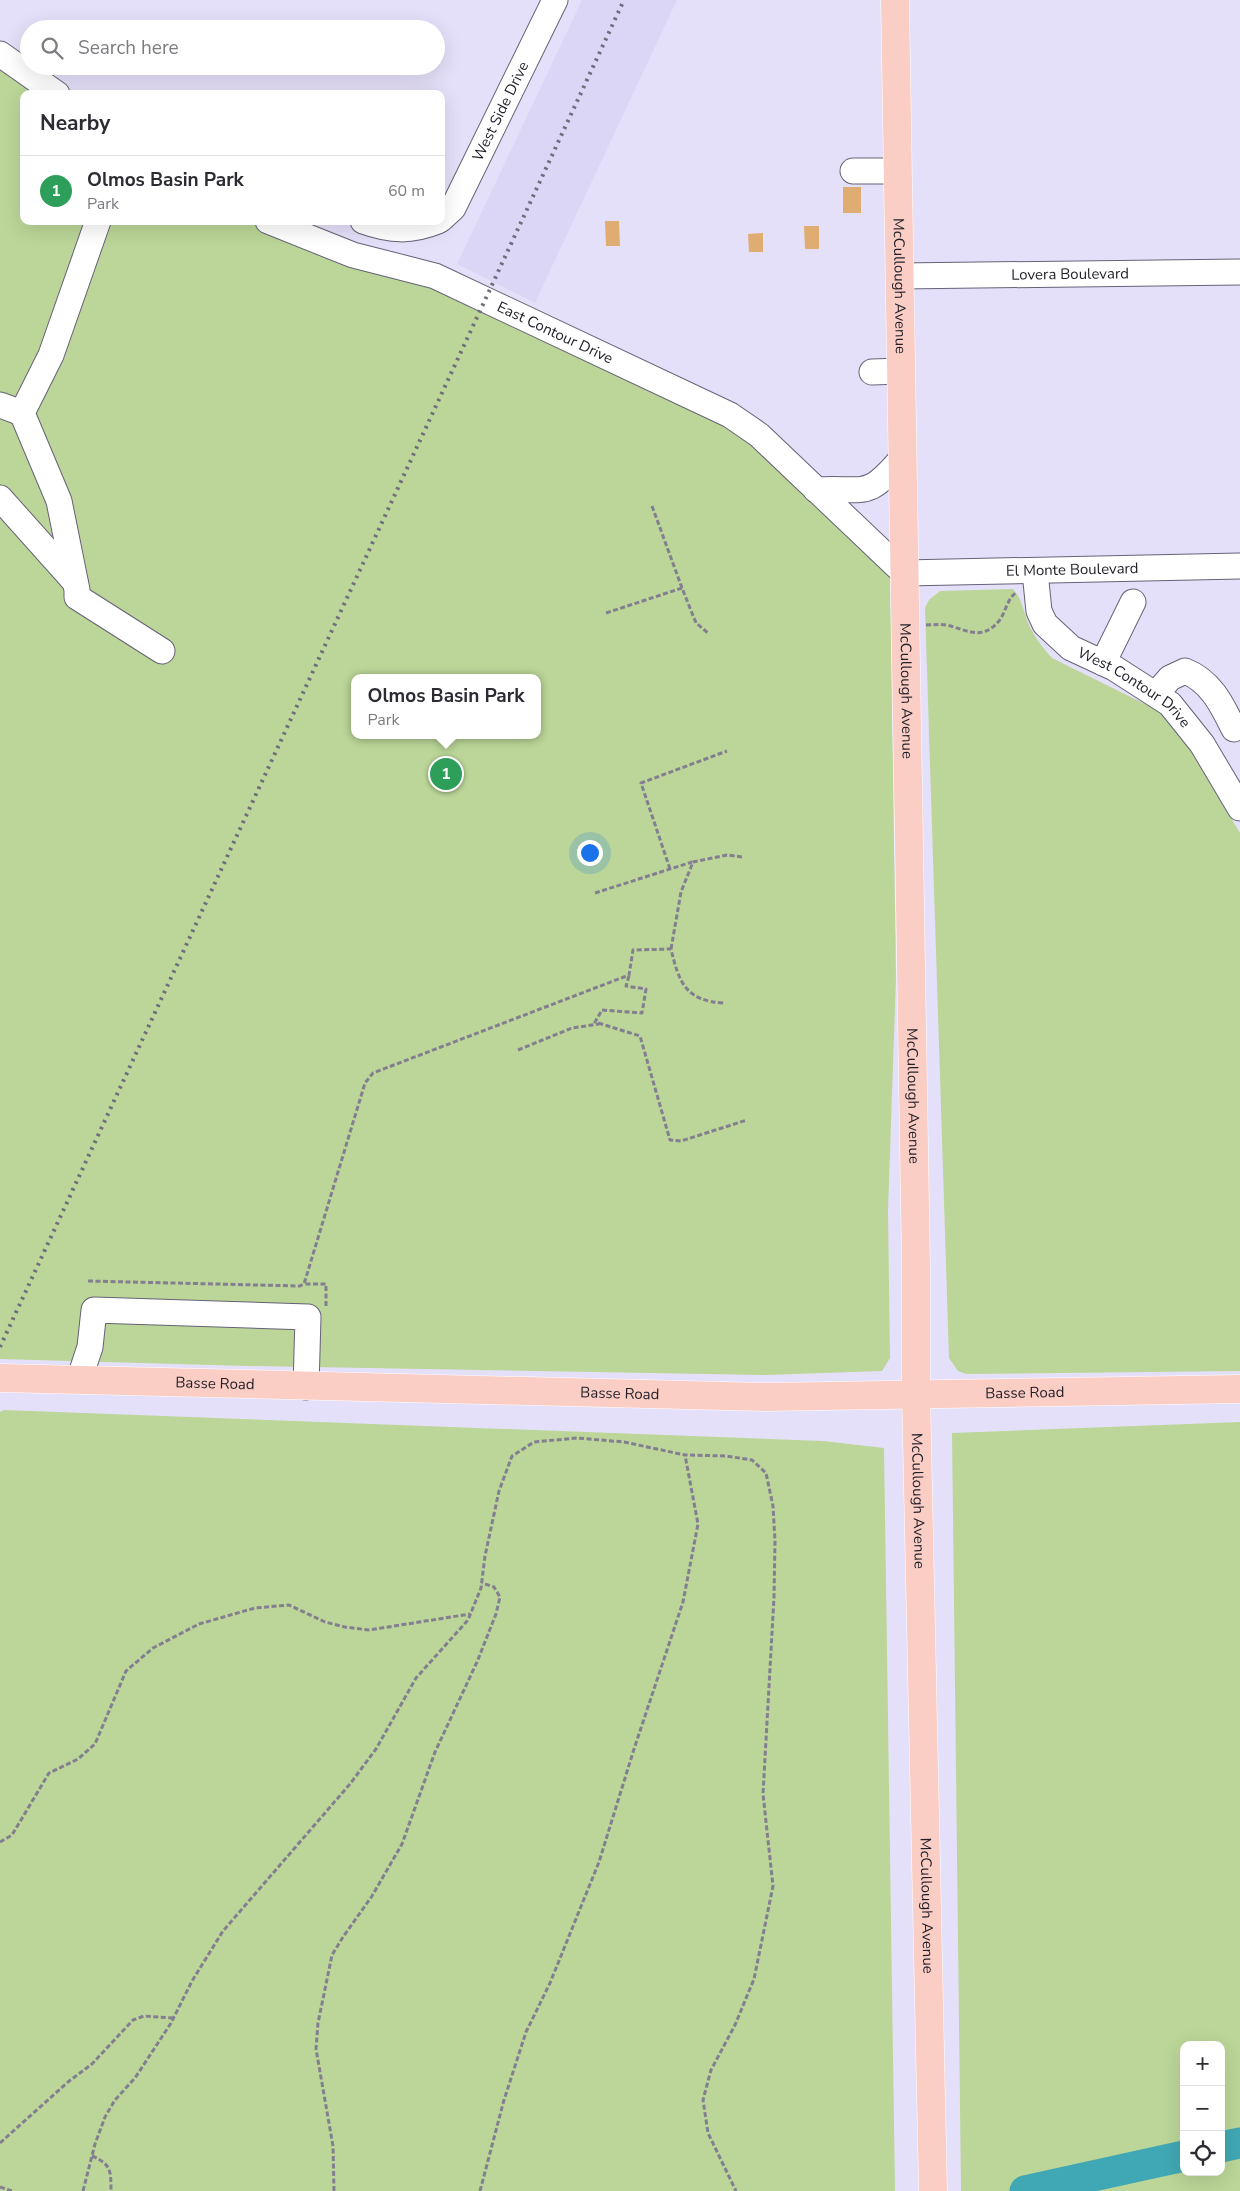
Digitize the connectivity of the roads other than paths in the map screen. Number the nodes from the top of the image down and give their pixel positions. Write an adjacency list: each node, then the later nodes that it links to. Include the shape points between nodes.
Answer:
1 (895, 0): 7 (main road, McCullough Avenue)
2 (552, 1): 9 (street, West Side Drive, via 454,208)
3 (0, 54): 4 (street)
4 (20, 68)
5 (30, 75): 6 (street)
6 (51, 90)
7 (898, 171): 8 (street); 15 (main road, McCullough Avenue)
8 (854, 172)
9 (445, 216)
10 (97, 225): 18 (street, via 51,355)
11 (278, 225): 20 (street, East Contour Drive, via 353,255 435,276 730,414 759,435)
12 (374, 225): 13 (street, via 411,230)
13 (426, 225)
14 (1240, 272): 15 (street, Lovera Boulevard)
15 (900, 276): 16 (main road, McCullough Avenue)
16 (901, 371): 17 (street); 19 (main road, McCullough Avenue)
17 (872, 372)
18 (11, 409): 25 (street, via 59,501)
19 (903, 457): 20 (street, via 884,480 867,490); 24 (main road, McCullough Avenue)
20 (816, 490): 24 (street, East Contour Drive)
21 (0, 498): 25 (street)
22 (1240, 566): 23 (street, El Monte Boulevard)
23 (1035, 572): 24 (street, El Monte Boulevard); 28 (street, West Contour Drive, via 1039,611 1045,624 1071,648)
24 (904, 573): 37 (main road, McCullough Avenue)
25 (76, 582): 27 (street, via 77,597)
26 (1133, 602): 28 (street)
27 (162, 651)
28 (1102, 664): 29 (street, West Contour Drive)
29 (1156, 694): 30 (street, via 1170,678 1185,671 1198,676 1217,696); 31 (street, West Contour Drive, via 1170,704)
30 (1237, 729): 31 (street, via 1222,732)
31 (1202, 744): 32 (street, West Contour Drive)
32 (1240, 808)
33 (0, 1378): 34 (main road, Basse Road)
34 (82, 1380): 35 (main road, Basse Road); 35 (street, via 94,1310 308,1317)
35 (306, 1386): 37 (main road, Basse Road, via 767,1397)
36 (1240, 1389): 37 (main road, Basse Road)
37 (916, 1393): 38 (main road, McCullough Avenue)
38 (933, 2191)

